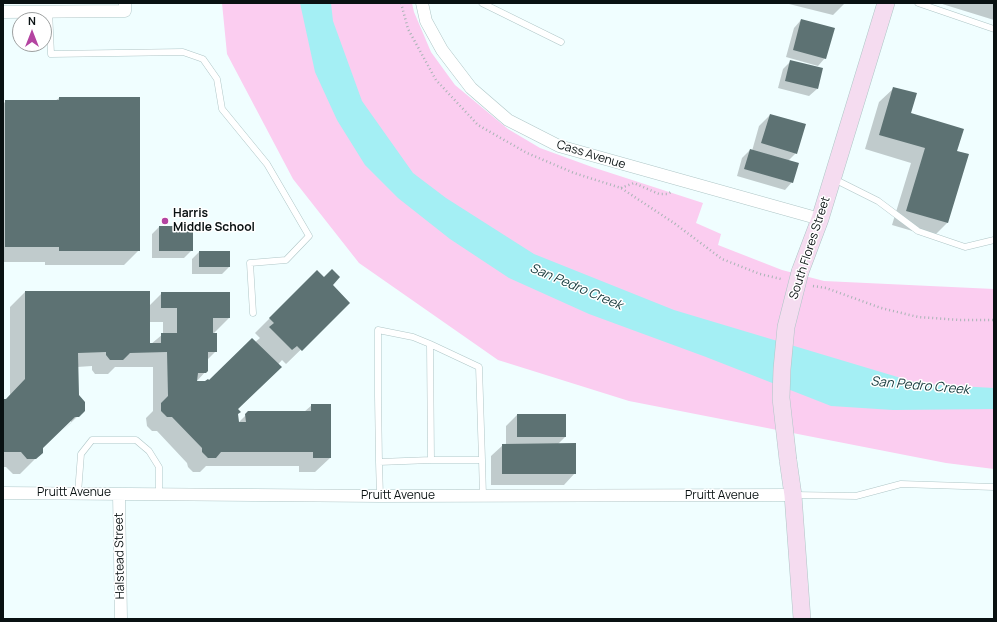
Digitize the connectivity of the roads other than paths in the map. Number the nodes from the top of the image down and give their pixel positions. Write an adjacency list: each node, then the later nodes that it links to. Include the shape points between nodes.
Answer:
1 (422, 3): 11 (street, Cass Avenue, via 426,21 442,50 471,88 508,120 559,146)
2 (482, 3): 8 (lane)
3 (886, 3): 10 (main road, South Flores Street)
4 (918, 3): 7 (lane)
5 (125, 7): 6 (street)
6 (49, 12)
7 (994, 28)
8 (561, 42)
9 (51, 52): 13 (lane, via 183,52 203,59 216,79 222,109 267,164 309,236 286,260 250,263)
10 (832, 178): 11 (main road, South Flores Street); 12 (lane, via 878,201 918,231 965,247)
11 (820, 219): 23 (main road, South Flores Street, bridge, via 800,272 786,327 781,398)
12 (994, 240)
13 (253, 313)
14 (430, 344): 15 (lane); 16 (lane, via 480,367); 17 (lane, via 413,337 378,330)
15 (431, 460): 16 (lane); 17 (lane)
16 (482, 460): 25 (lane)
17 (380, 462): 24 (lane)
18 (994, 487): 23 (lane, via 901,484 856,496)
19 (3, 493): 20 (street, Pruitt Avenue)
20 (78, 493): 21 (street, Pruitt Avenue); 22 (lane, via 81,454 92,440 136,440 149,451 159,467)
21 (119, 494): 22 (street, Pruitt Avenue); 26 (street, Halstead Street)
22 (159, 494): 24 (street, Pruitt Avenue)
23 (792, 495): 25 (street, Pruitt Avenue); 27 (main road, South Flores Street)
24 (380, 496): 25 (street, Pruitt Avenue)
25 (482, 496)
26 (120, 619)
27 (802, 619)

